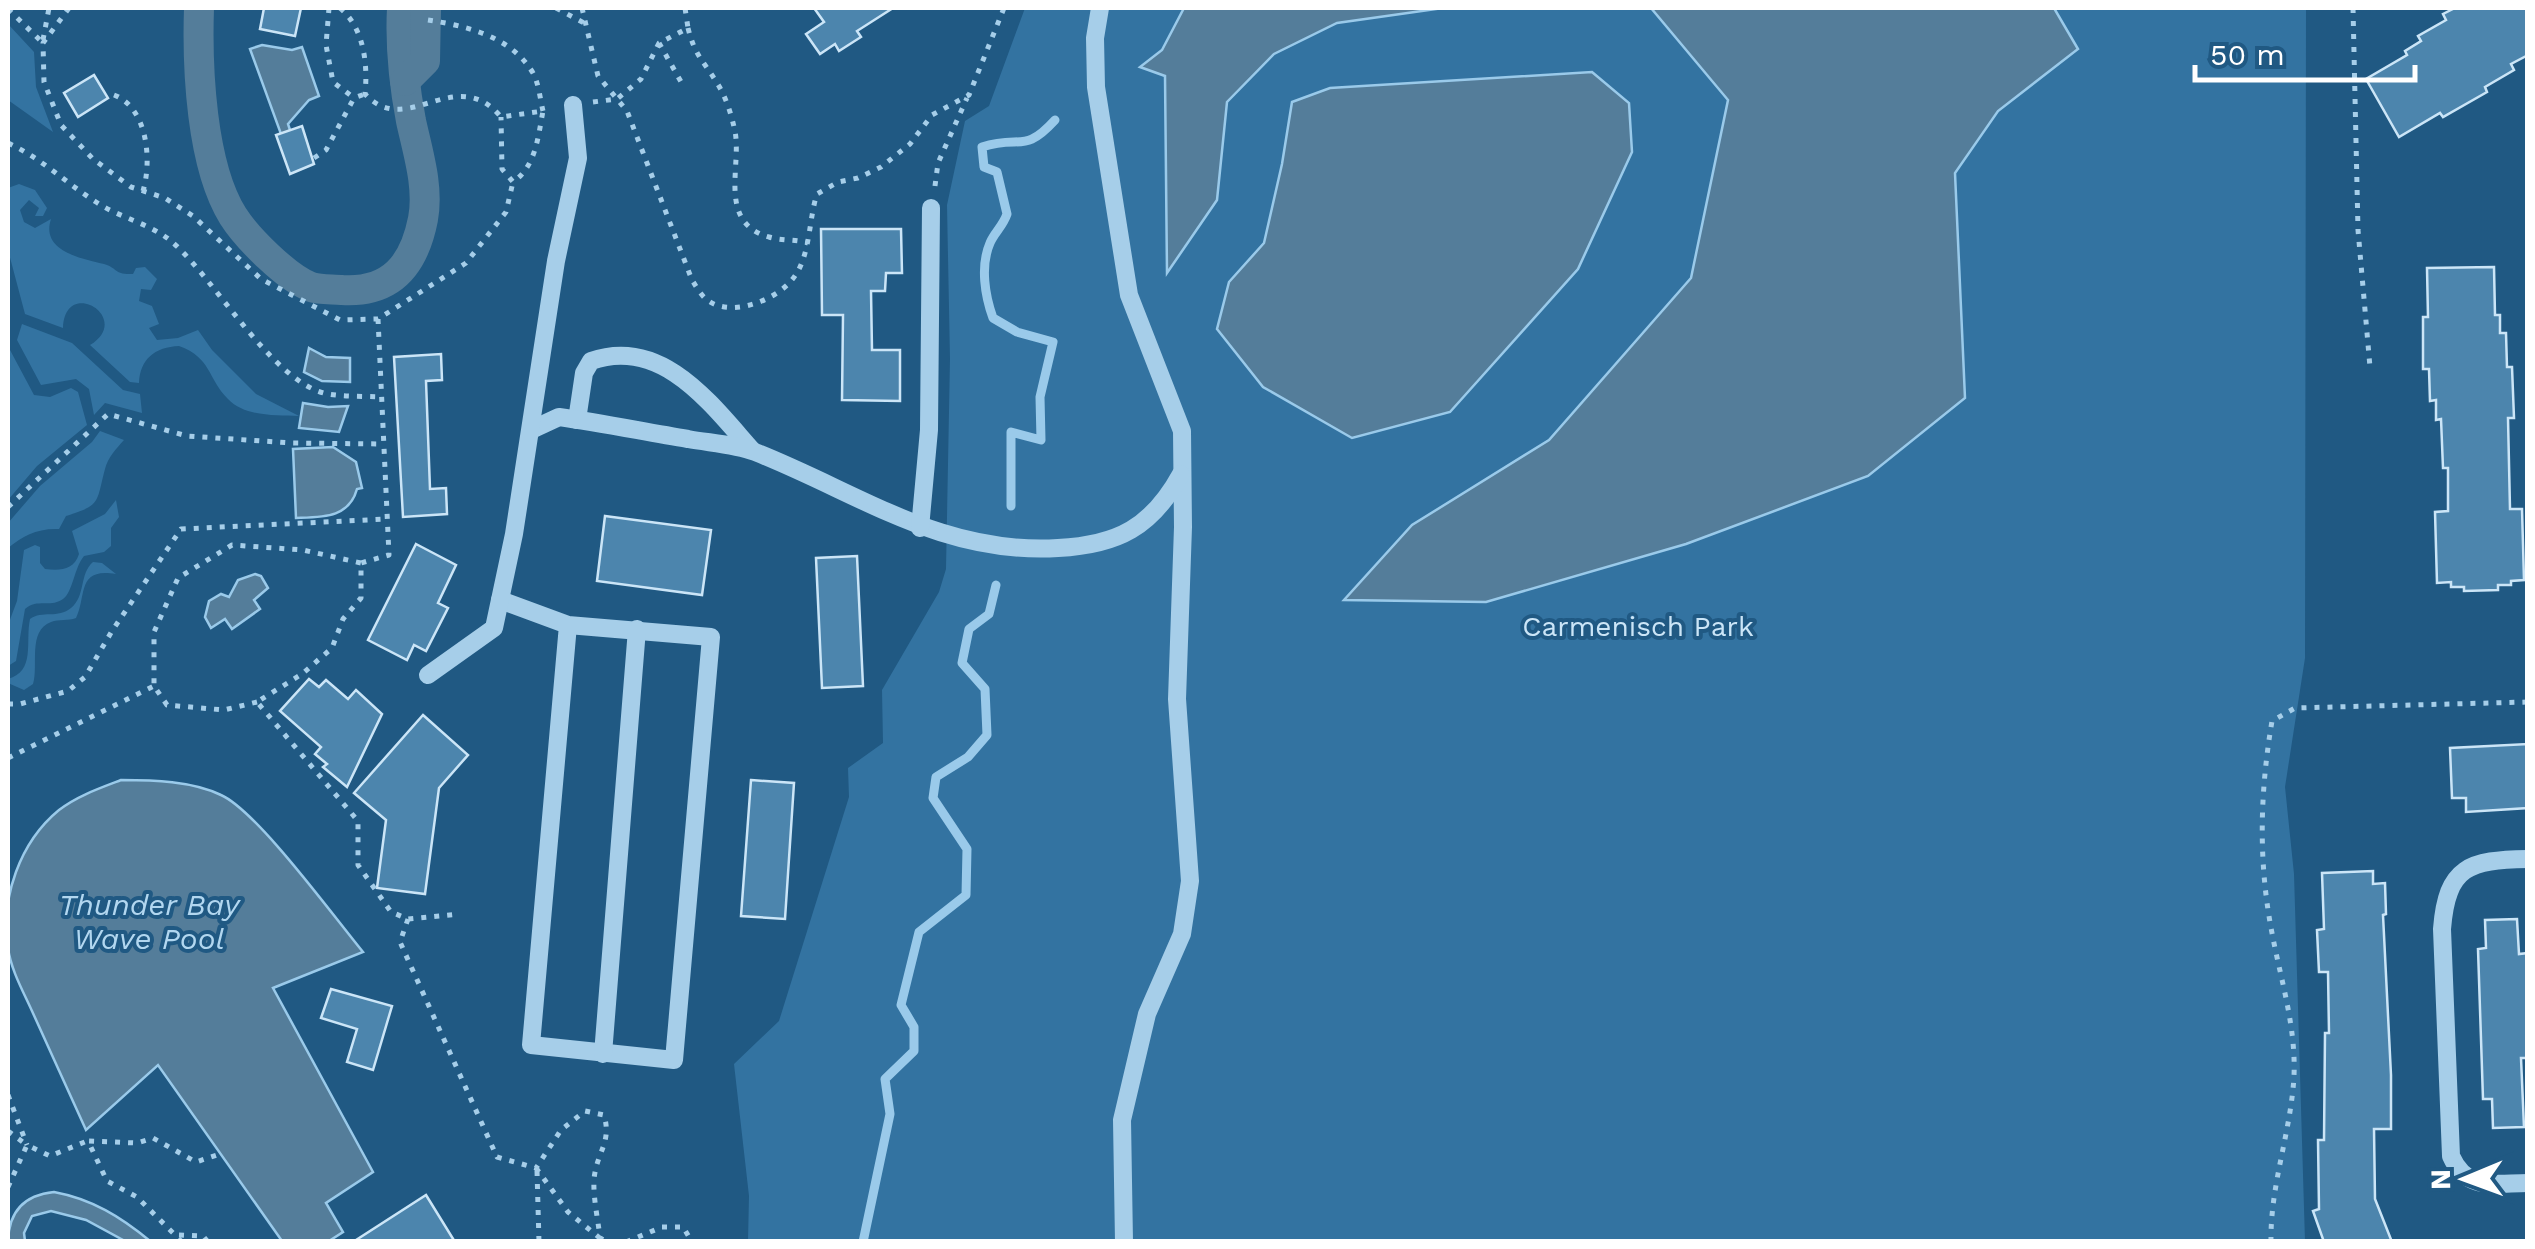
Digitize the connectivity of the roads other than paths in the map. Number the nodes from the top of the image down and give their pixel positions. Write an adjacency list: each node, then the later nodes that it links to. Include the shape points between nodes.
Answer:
1 (1100, 8): 7 (street, via 1096,87 1129,295 1182,431)
2 (573, 105): 5 (street, via 578,158)
3 (931, 208): 8 (street, via 928,447)
4 (578, 420): 5 (street, via 559,417); 6 (street); 6 (street, via 584,373 592,361 628,355 680,375)
5 (531, 430): 9 (street)
6 (752, 450): 8 (street)
7 (1181, 474): 8 (street, via 1165,504 1141,527 1087,547 1024,550); 16 (street, via 1178,699 1190,881 1182,934 1147,1014 1122,1120)
8 (920, 528)
9 (500, 600): 10 (street); 12 (street, via 494,628)
10 (568, 625): 11 (street); 14 (street, via 531,1045)
11 (637, 629): 14 (street); 14 (street, via 712,637 674,1060)
12 (428, 675)
13 (2528, 860): 15 (street, via 2474,863 2454,878 2442,929 2451,1156 2458,1172 2482,1184)
14 (602, 1054)
15 (2528, 1183)
16 (1124, 1242)

